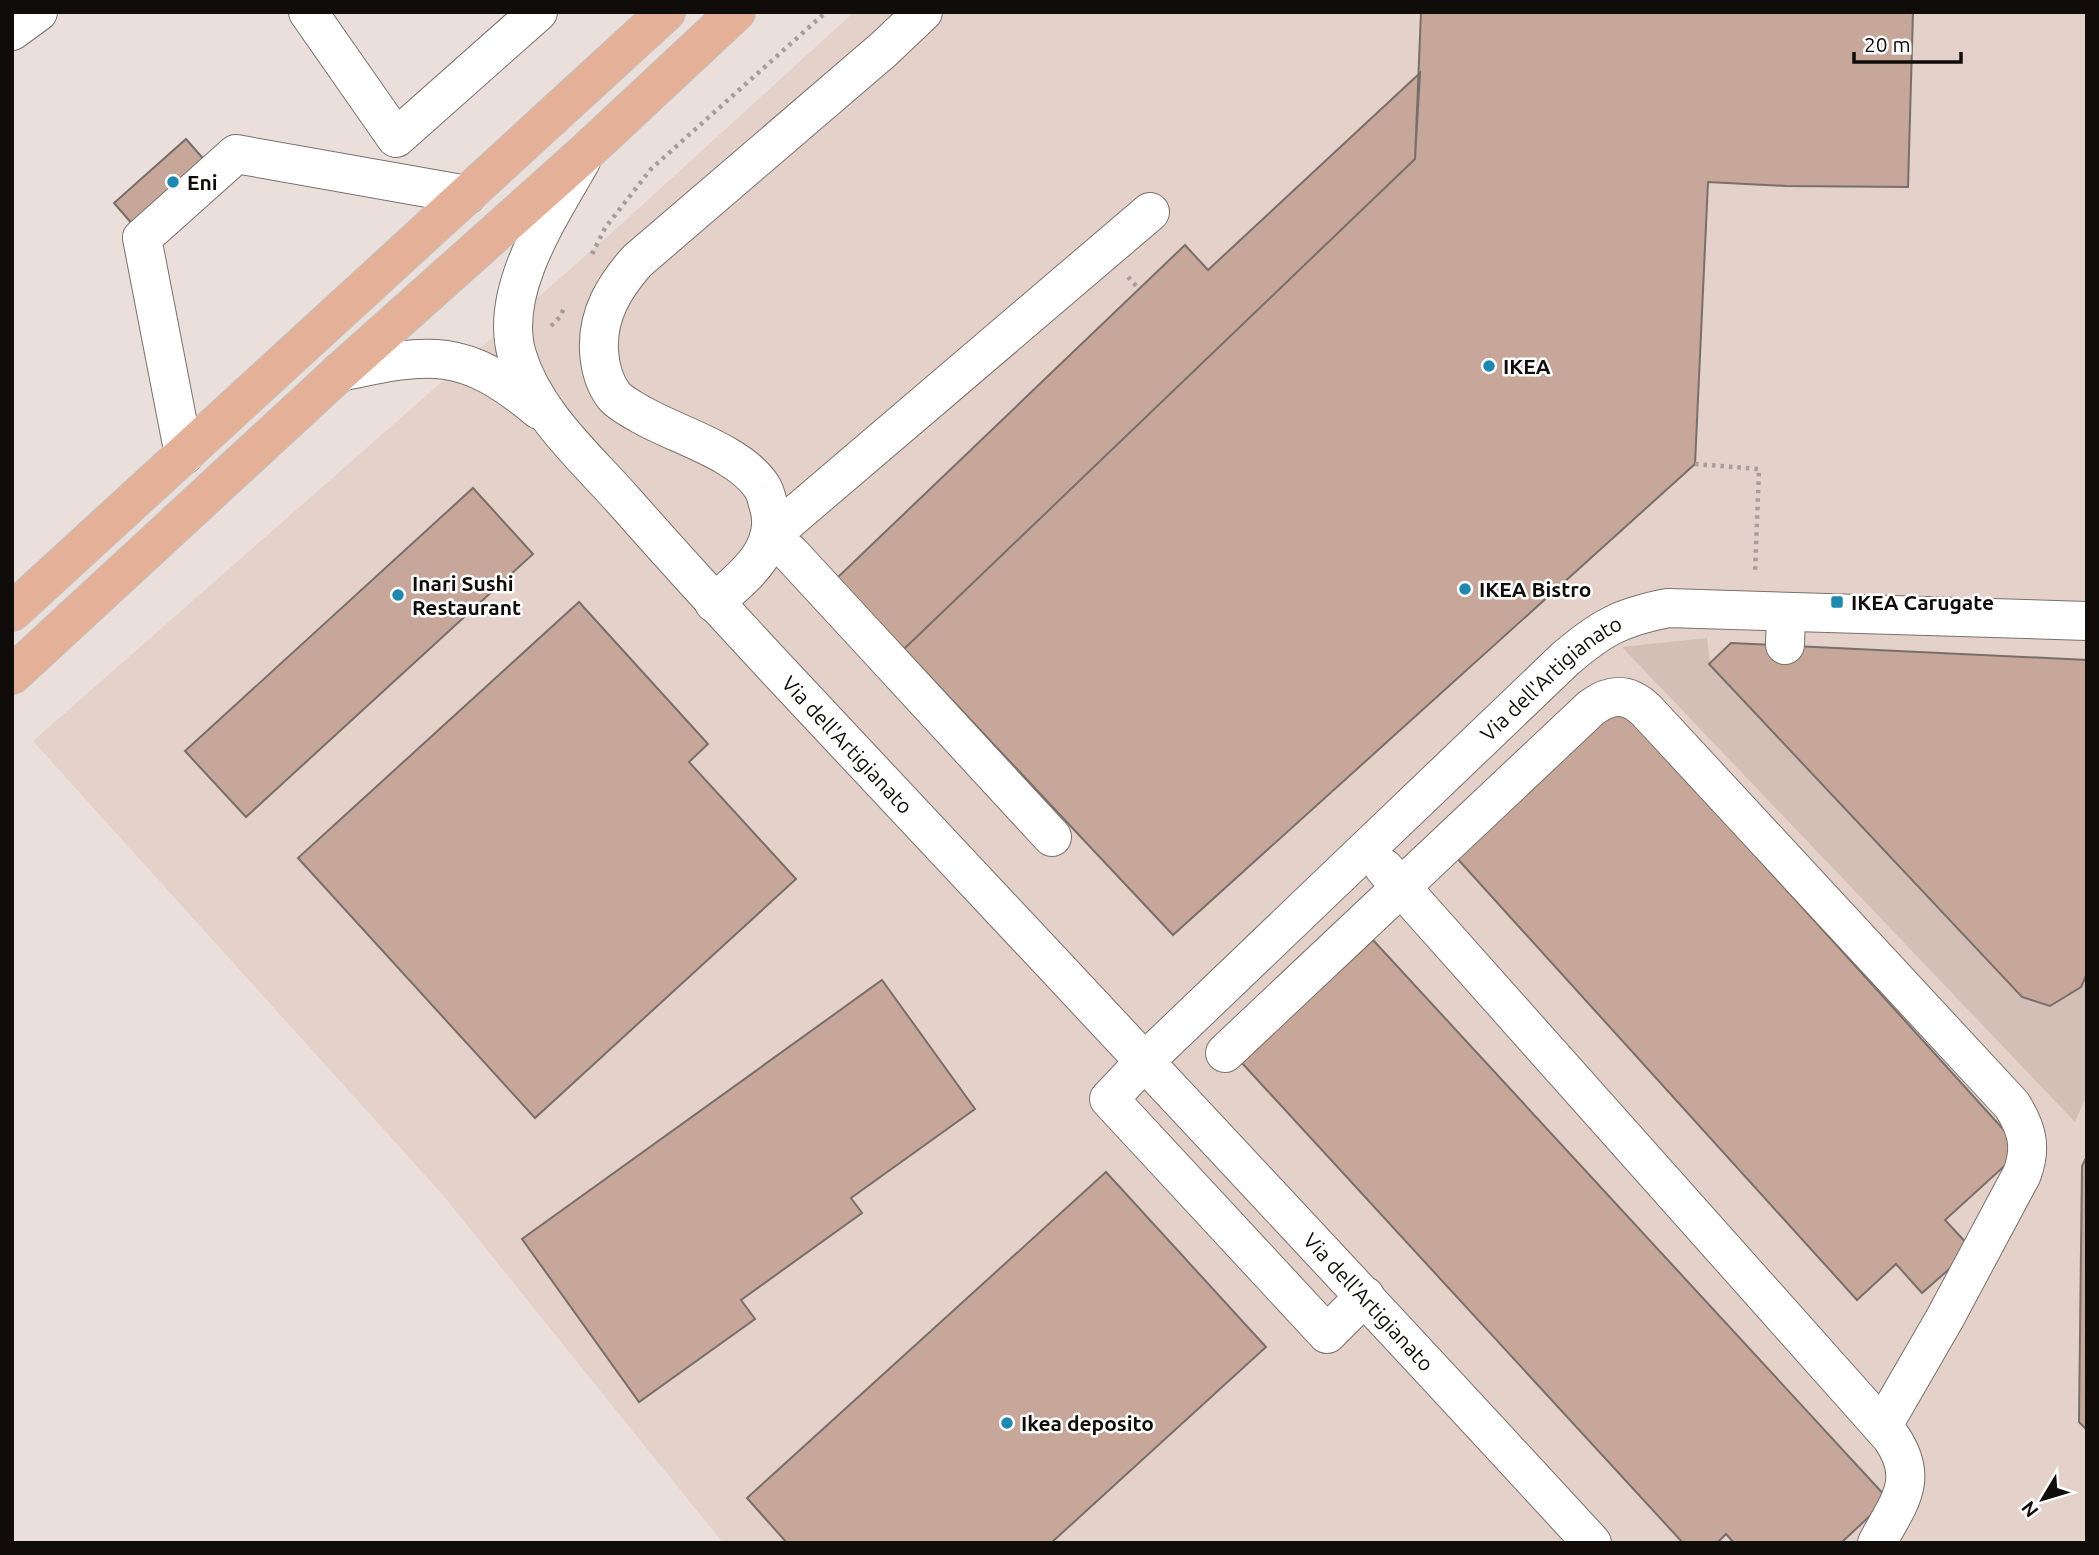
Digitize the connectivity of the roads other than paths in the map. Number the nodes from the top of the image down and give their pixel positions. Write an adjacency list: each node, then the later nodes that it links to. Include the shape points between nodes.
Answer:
1 (38, 12): 7 (street)
2 (309, 12): 3 (street, via 396,138)
3 (538, 12)
4 (666, 12): 9 (main road)
5 (736, 12): 8 (main road)
6 (923, 12): 14 (street, via 637,261 604,311 598,342 600,368 615,396 665,429 744,466 763,488 771,514)
7 (12, 31)
8 (586, 152): 11 (main road); 12 (street, Via dell'Artigianato, via 527,263 516,300 514,345 526,378)
9 (467, 195): 13 (main road); 13 (street, via 236,154 142,238)
10 (1150, 212): 14 (street)
11 (340, 372): 12 (street, Via dell'Artigianato, via 419,358 458,361 509,387); 18 (main road)
12 (554, 422): 15 (street, Via dell'Artigianato)
13 (184, 455): 16 (main road)
14 (769, 537): 15 (street, via 750,570); 19 (street, via 790,553)
15 (714, 603): 23 (street, Via dell'Artigianato)
16 (12, 612)
17 (2087, 621): 20 (street, Via dell'Artigianato, via 1775,622 1668,608 1631,616 1595,635 1565,659)
18 (12, 675)
19 (1052, 837)
20 (1366, 849): 21 (street); 23 (street, Via dell'Artigianato)
21 (1399, 887): 22 (street); 25 (street); 25 (street, via 1591,708 1608,697 1630,698 2012,1105 2028,1139 2022,1174)
22 (1226, 1053)
23 (1144, 1062): 24 (street, Via dell'Artigianato); 24 (street, via 1109,1099 1326,1334)
24 (1365, 1296): 26 (street, Via dell'Artigianato)
25 (1882, 1427): 27 (street, via 1903,1457 1906,1478)
26 (1592, 1543)
27 (1877, 1543)

